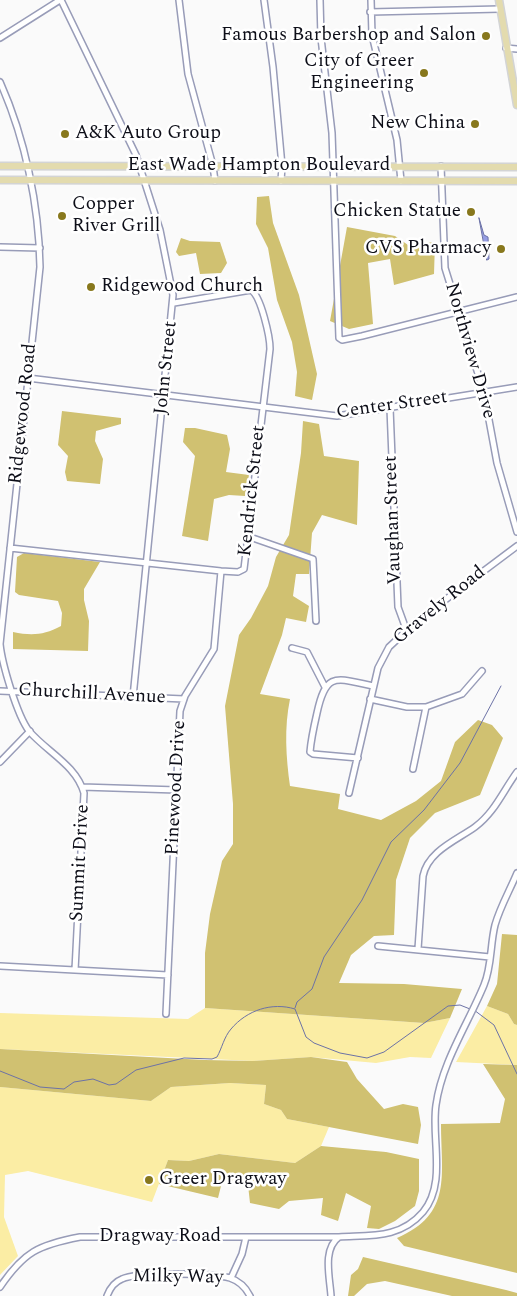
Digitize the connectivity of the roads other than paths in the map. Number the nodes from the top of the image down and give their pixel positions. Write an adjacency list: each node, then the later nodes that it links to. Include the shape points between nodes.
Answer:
1 (61, 0): 9 (street); 16 (street, John Street)
2 (179, 0): 17 (street, via 188,74)
3 (264, 0): 18 (street)
4 (320, 0): 21 (street)
5 (371, 0): 8 (street)
6 (499, 0): 7 (main road)
7 (500, 9): 8 (street); 10 (main road)
8 (370, 12): 19 (street)
9 (0, 38)
10 (506, 48): 11 (street); 13 (main road)
11 (517, 49)
12 (0, 82): 15 (street, Ridgewood Road, via 17,123)
13 (517, 105)
14 (0, 166): 15 (main road, East Wade Hampton Boulevard)
15 (26, 166): 16 (main road, East Wade Hampton Boulevard); 24 (street, Ridgewood Road)
16 (140, 166): 17 (main road, East Wade Hampton Boulevard); 25 (street, John Street)
17 (214, 166): 18 (main road, East Wade Hampton Boulevard); 26 (street)
18 (282, 166): 21 (main road, East Wade Hampton Boulevard); 27 (street)
19 (400, 166): 20 (main road, East Wade Hampton Boulevard); 21 (main road, East Wade Hampton Boulevard); 29 (street)
20 (441, 166): 22 (main road, East Wade Hampton Boulevard); 30 (street, Northview Drive)
21 (333, 167): 28 (street)
22 (517, 167)
23 (0, 180): 24 (main road, East Wade Hampton Boulevard)
24 (29, 180): 25 (main road, East Wade Hampton Boulevard); 33 (street, Ridgewood Road)
25 (143, 180): 26 (main road, East Wade Hampton Boulevard); 35 (street, John Street, via 160,230)
26 (214, 181): 27 (main road, East Wade Hampton Boulevard)
27 (281, 181): 28 (main road, East Wade Hampton Boulevard)
28 (334, 181): 29 (main road, East Wade Hampton Boulevard); 36 (street, via 339,338 362,336)
29 (401, 181): 30 (main road, East Wade Hampton Boulevard)
30 (442, 181): 31 (main road, East Wade Hampton Boulevard); 36 (street, Northview Drive, via 443,259)
31 (517, 181)
32 (0, 247): 33 (street)
33 (40, 248): 37 (street, Ridgewood Road)
34 (517, 297): 36 (street)
35 (174, 303): 40 (street, John Street); 41 (street, Kendrick Street, via 247,290 254,292 270,343)
36 (457, 312): 39 (street, Northview Drive)
37 (28, 378): 40 (street, Center Street); 46 (street, Ridgewood Road)
38 (517, 387): 39 (street, Center Street)
39 (484, 393): 42 (street, Center Street); 43 (street, Northview Drive, via 498,466)
40 (164, 395): 41 (street, Center Street); 47 (street, John Street)
41 (262, 407): 42 (street, Center Street, via 337,416); 44 (street, Kendrick Street)
42 (390, 408): 50 (street, Vaughan Street, via 398,607)
43 (517, 532)
44 (248, 536): 48 (street, Kendrick Street, via 244,569 240,572); 49 (street, via 313,559)
45 (517, 546): 50 (street, Gravely Road)
46 (10, 548): 47 (street, Kendrick Street); 56 (street, Ridgewood Road, via 0,644)
47 (145, 563): 48 (street, Kendrick Street); 57 (street, John Street)
48 (221, 571): 58 (street, Pinewood Drive, via 214,649)
49 (316, 621)
50 (406, 629): 53 (street, Gravely Road, via 382,657)
51 (292, 648): 54 (street, via 307,652)
52 (482, 671): 60 (street, via 462,694)
53 (373, 686): 54 (street, via 341,680); 59 (street, Gravely Road)
54 (325, 687): 62 (street, via 319,700 310,752)
55 (0, 691): 56 (street, Churchill Avenue)
56 (12, 691): 57 (street, Churchill Avenue); 61 (street, Summit Drive)
57 (133, 697): 58 (street, Churchill Avenue)
58 (184, 699): 67 (street, Pinewood Drive, via 180,711)
59 (370, 699): 60 (street, via 407,707); 62 (street, Gravely Road)
60 (426, 707): 64 (street)
61 (30, 731): 63 (street); 66 (street, Summit Drive, via 59,757)
62 (358, 758): 68 (street, Gravely Road)
63 (0, 762)
64 (413, 769)
65 (517, 772): 71 (street, via 492,812 433,856 426,865)
66 (82, 787): 67 (street); 74 (street, Summit Drive)
67 (177, 790): 75 (street, Pinewood Drive)
68 (350, 793)
69 (517, 873): 72 (street, Dragway Road, via 496,925)
70 (378, 946): 71 (street)
71 (418, 949): 72 (street)
72 (490, 957): 78 (street, Dragway Road, via 488,975 439,1089 435,1113 435,1180 425,1209 410,1224 392,1233)
73 (0, 966): 74 (street)
74 (75, 970): 75 (street)
75 (168, 975): 76 (street, Pinewood Drive)
76 (166, 1014)
77 (246, 1237): 78 (street, Dragway Road); 79 (street); 80 (street, Dragway Road, via 80,1237 37,1250 18,1262)
78 (339, 1237): 83 (street, via 331,1244 328,1254)
79 (231, 1278): 81 (street, Milky Way, via 135,1276 116,1282); 82 (street, Milky Way, via 241,1284)
80 (0, 1287)
81 (107, 1296)
82 (250, 1296)
83 (331, 1296)

